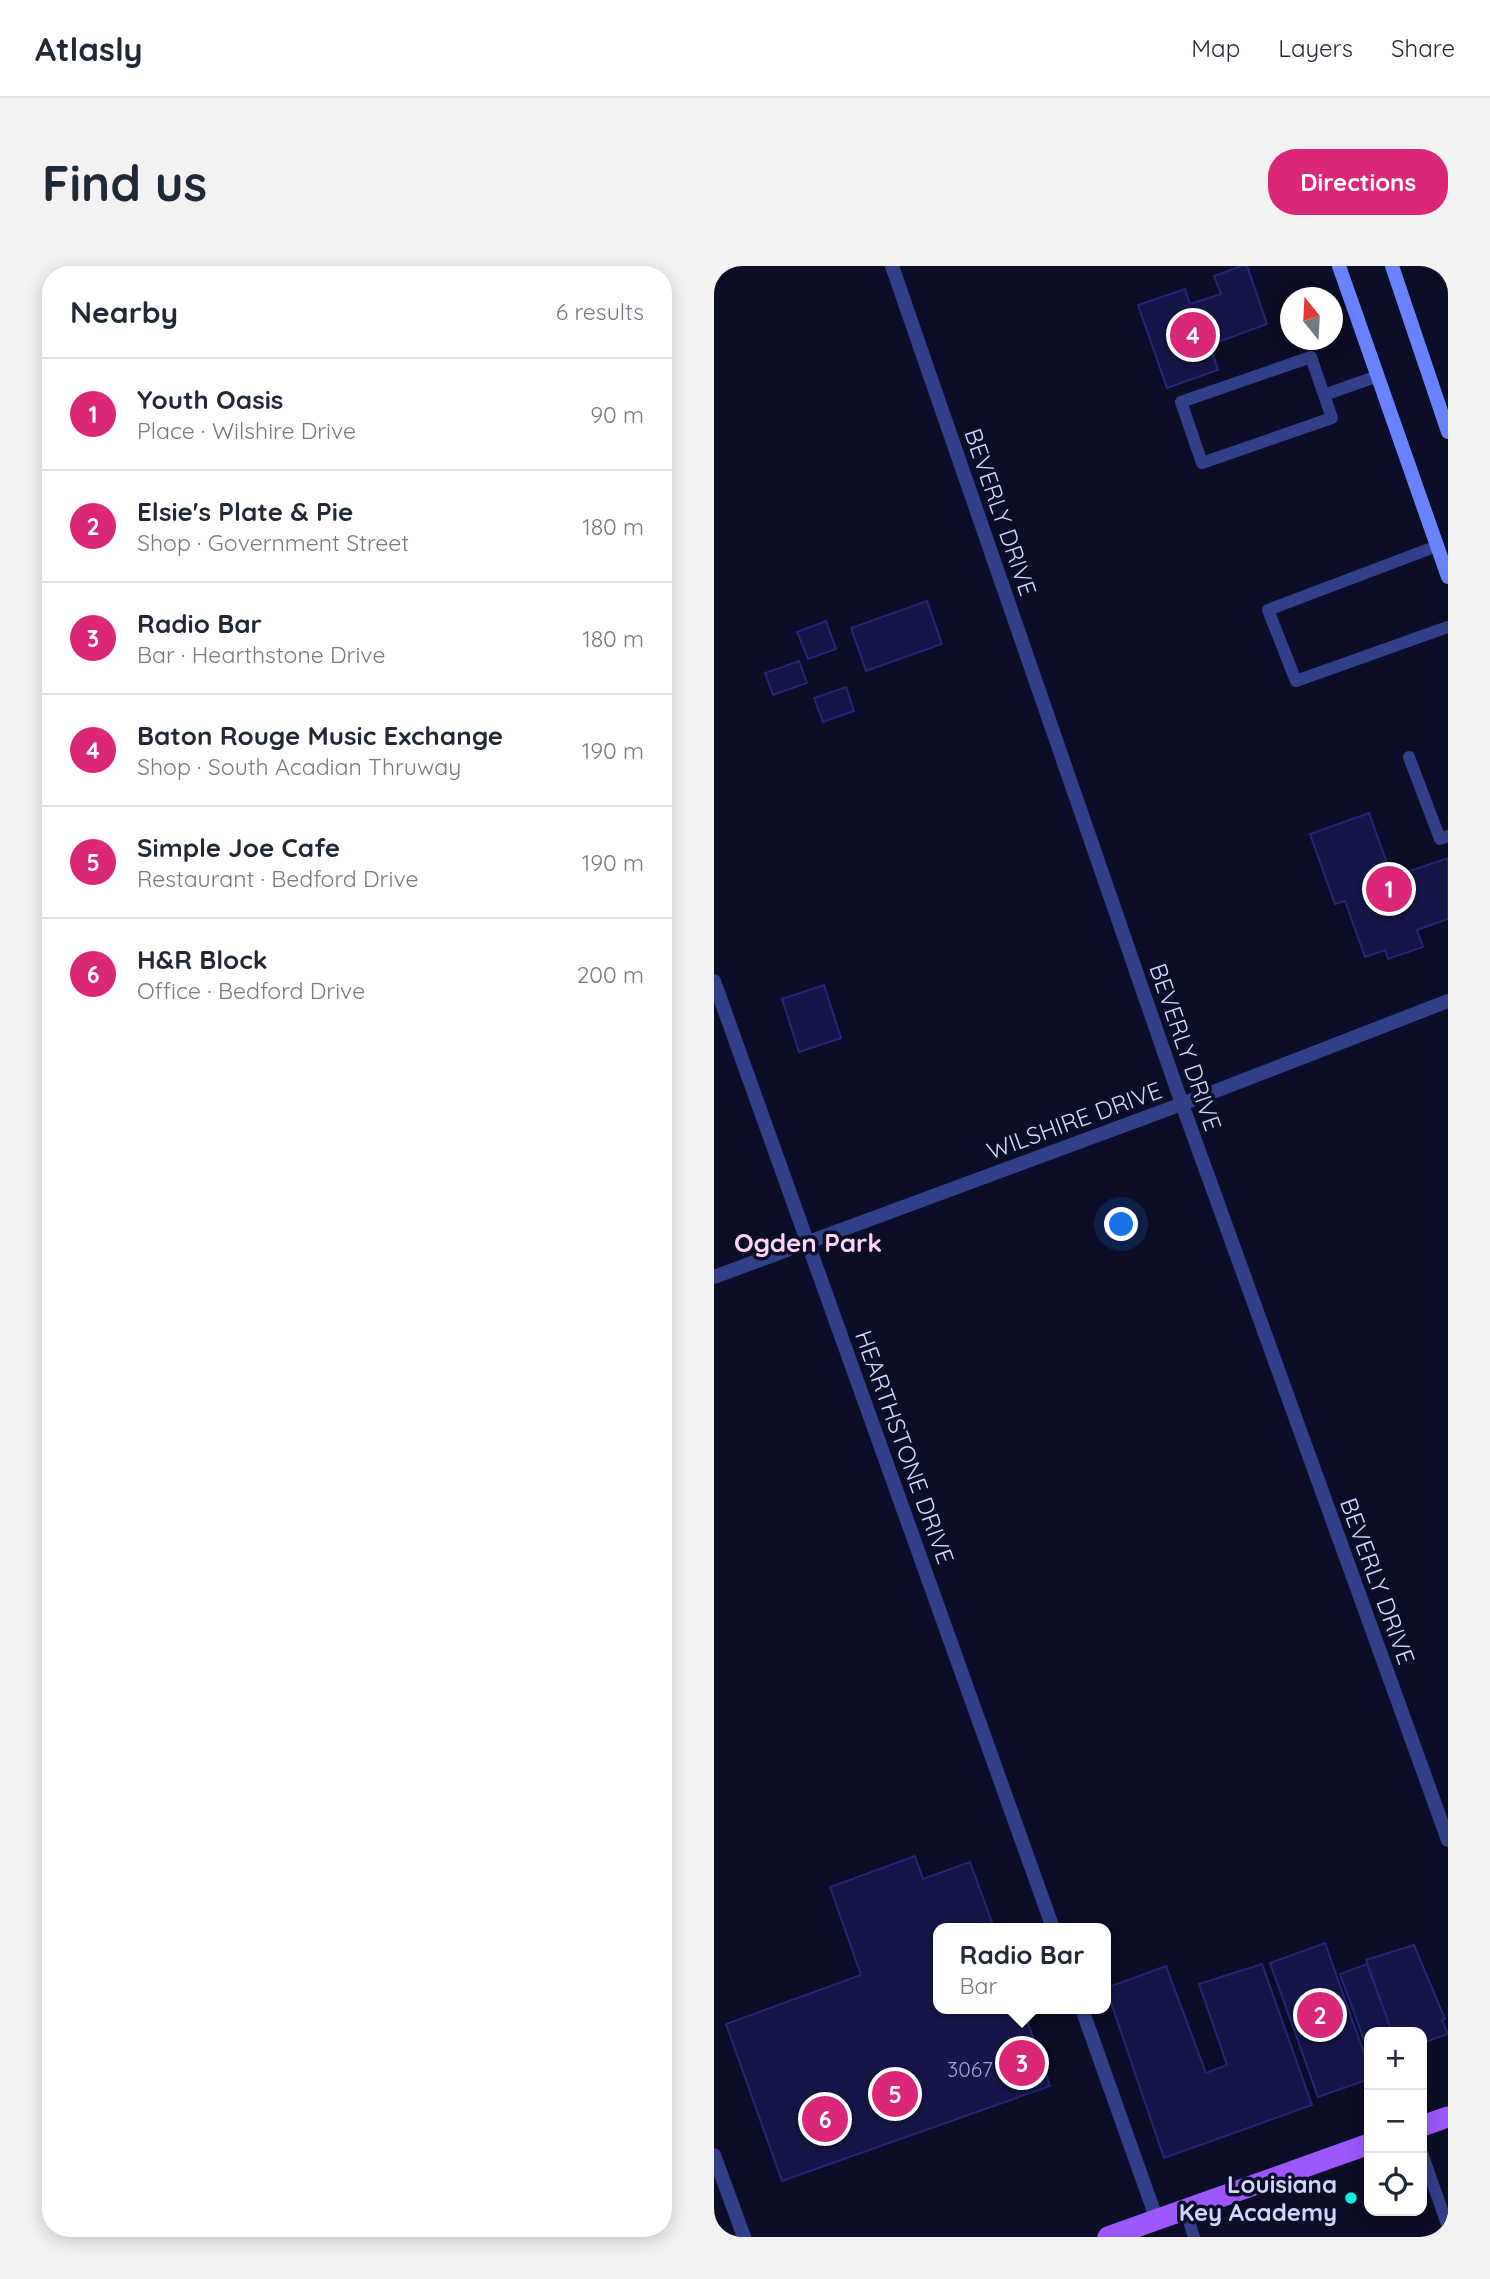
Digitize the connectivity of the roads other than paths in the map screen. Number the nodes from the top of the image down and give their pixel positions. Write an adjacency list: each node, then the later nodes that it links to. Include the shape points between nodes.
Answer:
1 (892, 266): 14 (street, BEVERLY DRIVE)
2 (1339, 266): 4 (main road)
3 (1392, 266): 6 (main road)
4 (1378, 376): 5 (lane); 7 (main road)
5 (1324, 395): 5 (lane, via 1311,357 1181,402 1202,463 1332,418)
6 (1448, 432)
7 (1437, 546): 8 (main road); 9 (lane, via 1268,610 1296,681)
8 (1448, 577)
9 (1448, 627)
10 (1409, 757): 11 (lane, via 1440,839)
11 (1448, 836)
12 (714, 981): 15 (street, HEARTHSTONE DRIVE)
13 (1448, 1002): 14 (street, WILSHIRE DRIVE)
14 (1182, 1104): 15 (street, WILSHIRE DRIVE); 17 (street, BEVERLY DRIVE)
15 (808, 1242): 16 (street, WILSHIRE DRIVE); 18 (street, HEARTHSTONE DRIVE)
16 (714, 1277)
17 (1448, 1840)
18 (1051, 1923)
19 (1084, 2014): 26 (street)
20 (1448, 2117): 21 (main road)
21 (1427, 2124)
22 (1364, 2146): 25 (main road)
23 (714, 2155): 28 (street)
24 (1427, 2167): 27 (lane)
25 (1185, 2209): 26 (main road); 30 (lane)
26 (1157, 2220): 29 (main road)
27 (1448, 2227)
28 (744, 2237)
29 (1108, 2237)
30 (1194, 2237)

